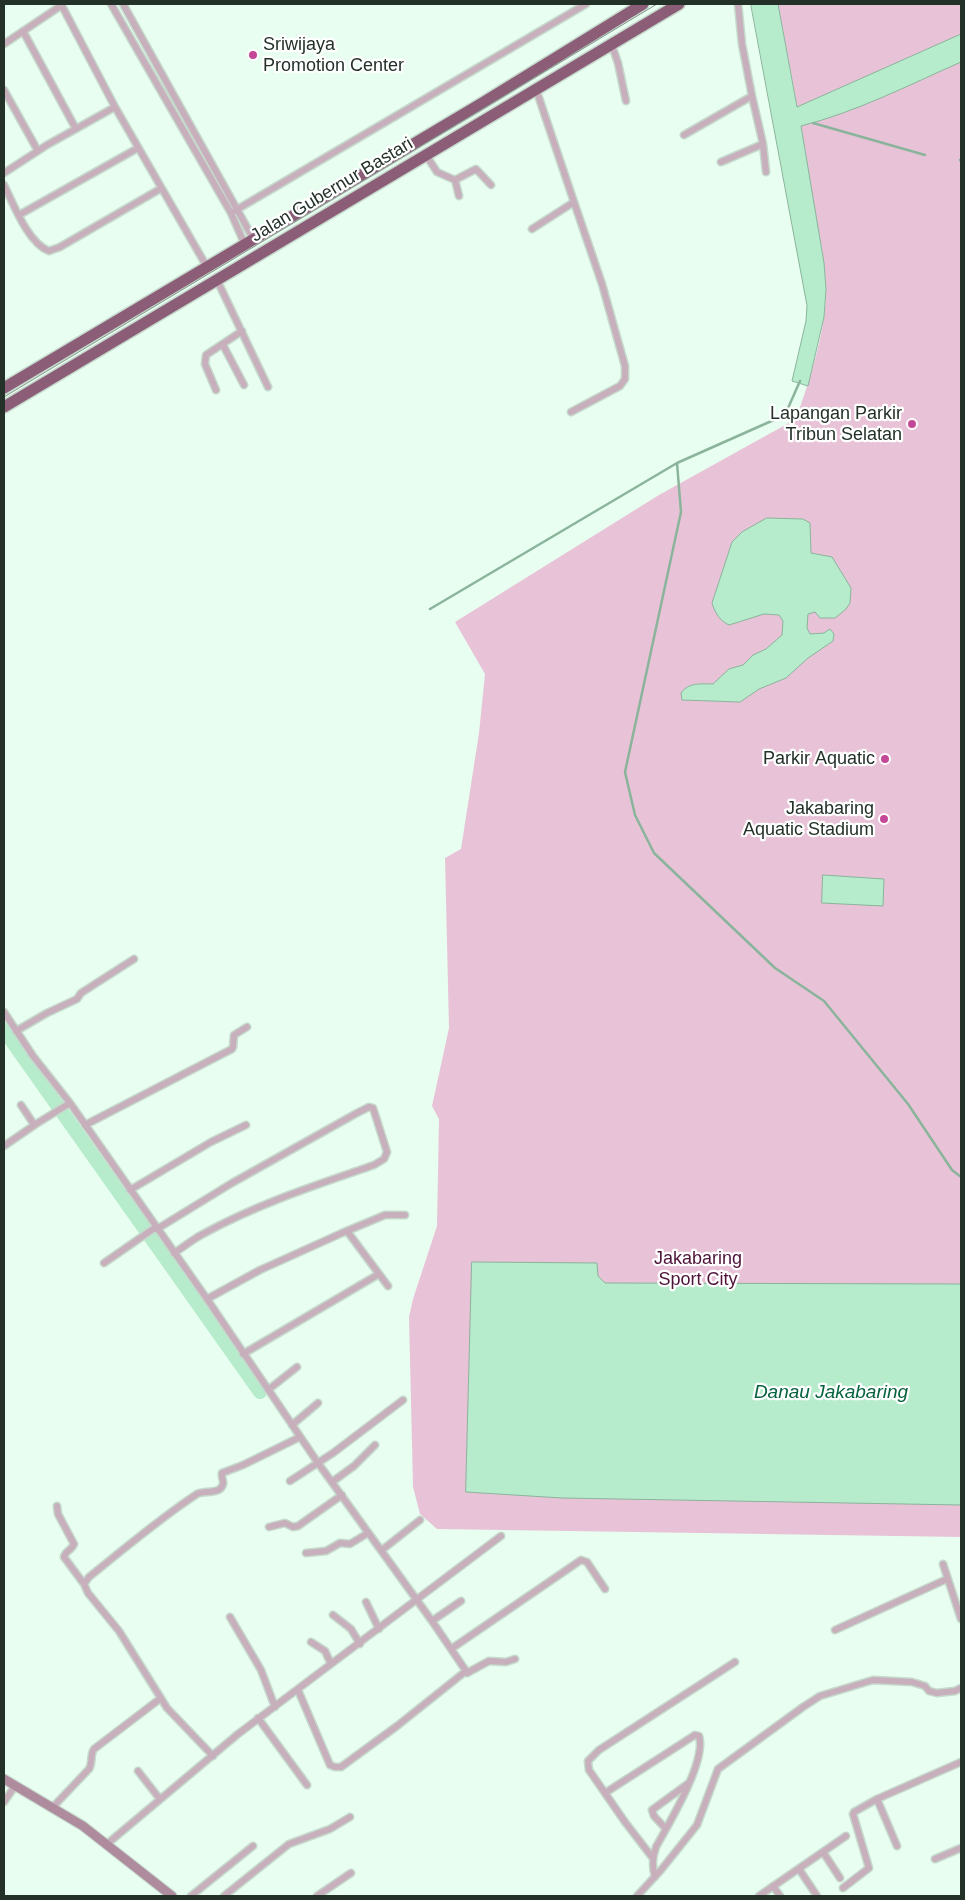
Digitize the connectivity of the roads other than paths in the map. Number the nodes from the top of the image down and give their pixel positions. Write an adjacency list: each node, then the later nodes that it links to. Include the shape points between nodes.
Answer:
1 (111, 4): 32 (street)
2 (123, 4): 31 (street)
3 (586, 4): 31 (street)
4 (643, 4): 35 (highway, Jalan Gubernur Bastari, via 484,102)
5 (678, 4): 10 (highway, Jalan Gubernur Bastari)
6 (738, 4): 13 (street)
7 (62, 5): 8 (street); 15 (street)
8 (23, 32): 9 (street); 16 (street)
9 (4, 44)
10 (611, 44): 12 (highway, Jalan Gubernur Bastari); 14 (street)
11 (4, 90): 20 (street)
12 (536, 90): 21 (highway, Jalan Gubernur Bastari); 30 (street)
13 (752, 96): 17 (street); 18 (street)
14 (626, 101)
15 (115, 107): 16 (street); 19 (street)
16 (76, 129): 20 (street)
17 (684, 135)
18 (763, 144): 22 (street); 23 (street)
19 (138, 148): 28 (street); 33 (street)
20 (38, 151): 24 (street)
21 (426, 155): 25 (street, via 437,172); 37 (highway, Jalan Gubernur Bastari)
22 (721, 162)
23 (766, 172)
24 (4, 173)
25 (455, 180): 27 (street, via 476,169); 29 (street)
26 (4, 185): 33 (street)
27 (491, 186)
28 (160, 189): 33 (street, via 49,251 33,241); 36 (street)
29 (459, 196)
30 (574, 202): 34 (street); 47 (street, via 602,284 625,366 625,379 620,386)
31 (238, 209): 32 (street); 35 (street)
32 (231, 213): 35 (street)
33 (19, 215)
34 (532, 228)
35 (248, 238): 36 (highway, Jalan Gubernur Bastari)
36 (207, 268): 40 (highway, Jalan Gubernur Bastari)
37 (217, 280): 38 (street); 45 (highway, Jalan Gubernur Bastari)
38 (242, 332): 39 (street); 42 (street)
39 (222, 345): 41 (street); 44 (street, via 208,353 205,359)
40 (15, 381): 43 (highway, Jalan Gubernur Bastari); 45 (highway)
41 (244, 385)
42 (268, 387)
43 (4, 388)
44 (216, 390)
45 (21, 397): 46 (highway, Jalan Gubernur Bastari)
46 (4, 407)
47 (571, 412)
48 (134, 959): 51 (street, via 81,993 77,999 47,1012)
49 (4, 1012): 51 (street)
50 (247, 1027): 55 (street, via 234,1035 232,1049)
51 (16, 1032): 52 (street)
52 (70, 1103): 54 (street); 55 (street)
53 (21, 1105): 54 (street)
54 (36, 1124): 57 (street)
55 (85, 1124): 58 (street)
56 (246, 1125): 58 (street)
57 (4, 1146)
58 (130, 1190): 60 (street)
59 (405, 1215): 61 (street, via 385,1216)
60 (156, 1228): 62 (street); 62 (street, via 348,1118 373,1108 387,1152 384,1159 254,1210 194,1239); 63 (street)
61 (347, 1231): 64 (street); 66 (street, via 274,1263)
62 (174, 1253): 66 (street)
63 (104, 1263)
64 (378, 1274): 65 (street); 67 (street)
65 (388, 1286)
66 (207, 1299): 67 (street)
67 (243, 1354): 69 (street)
68 (296, 1367): 69 (street)
69 (268, 1390): 72 (street)
70 (403, 1400): 75 (street)
71 (318, 1403): 72 (street)
72 (292, 1425): 73 (street)
73 (300, 1437): 75 (street); 88 (street, via 222,1473 221,1488 214,1492 201,1492 154,1524)
74 (375, 1445): 77 (street)
75 (318, 1463): 76 (street); 77 (street)
76 (290, 1481)
77 (332, 1482): 78 (street)
78 (342, 1495): 81 (street, via 298,1526 285,1523); 82 (street)
79 (57, 1506): 88 (street, via 74,1544 64,1557)
80 (420, 1520): 84 (street)
81 (269, 1526)
82 (368, 1533): 84 (street); 85 (street, via 350,1544 340,1543 326,1551)
83 (501, 1536): 90 (street)
84 (382, 1550): 90 (street)
85 (306, 1553)
86 (943, 1564): 87 (street)
87 (947, 1579): 95 (street); 98 (street)
88 (84, 1584): 108 (street, via 119,1631)
89 (605, 1589): 101 (street, via 587,1562 581,1560)
90 (417, 1600): 96 (street); 97 (street)
91 (461, 1601): 96 (street)
92 (366, 1602): 97 (street)
93 (333, 1615): 100 (street, via 351,1629)
94 (230, 1617): 109 (street, via 261,1670)
95 (961, 1618)
96 (432, 1621): 101 (street)
97 (379, 1629): 100 (street)
98 (836, 1630)
99 (312, 1642): 104 (street, via 325,1652)
100 (360, 1644): 104 (street)
101 (451, 1649): 107 (street, via 466,1671 341,1767 330,1765)
102 (515, 1660): 105 (street, via 489,1661)
103 (735, 1662): 118 (street, via 592,1756 588,1761 589,1770)
104 (332, 1664): 107 (street)
105 (467, 1673)
106 (961, 1688): 135 (street, via 937,1694 912,1682 873,1680 820,1696 808,1703 718,1769 697,1825)
107 (298, 1690): 109 (street)
108 (161, 1698): 111 (street); 122 (street, via 92,1751 89,1769)
109 (275, 1707): 110 (street)
110 (258, 1718): 111 (street); 116 (street)
111 (213, 1756): 119 (street)
112 (961, 1762): 120 (street)
113 (138, 1771): 119 (street)
114 (4, 1779): 117 (street)
115 (690, 1782): 118 (street, via 699,1754 700,1739 697,1735); 124 (street); 124 (street, via 652,1810)
116 (307, 1785)
117 (14, 1786): 121 (street); 122 (street)
118 (605, 1793): 131 (street)
119 (159, 1798): 126 (street)
120 (877, 1799): 128 (street); 138 (street, via 853,1814 869,1868)
121 (4, 1802)
122 (52, 1808): 126 (street)
123 (350, 1817): 141 (street, via 330,1829 289,1844)
124 (666, 1829): 131 (street)
125 (846, 1836): 130 (street)
126 (107, 1844): 139 (street)
127 (253, 1846): 140 (street)
128 (897, 1846)
129 (961, 1848): 132 (street)
130 (823, 1852): 133 (street); 136 (street)
131 (652, 1857): 135 (street)
132 (935, 1859)
133 (799, 1868): 137 (street); 146 (street)
134 (351, 1873): 142 (street)
135 (655, 1877): 143 (street)
136 (840, 1878)
137 (773, 1886): 144 (street); 145 (street)
138 (843, 1888)
139 (172, 1896)
140 (192, 1896)
141 (224, 1896)
142 (317, 1896)
143 (637, 1896)
144 (759, 1896)
145 (780, 1896)
146 (818, 1896)

